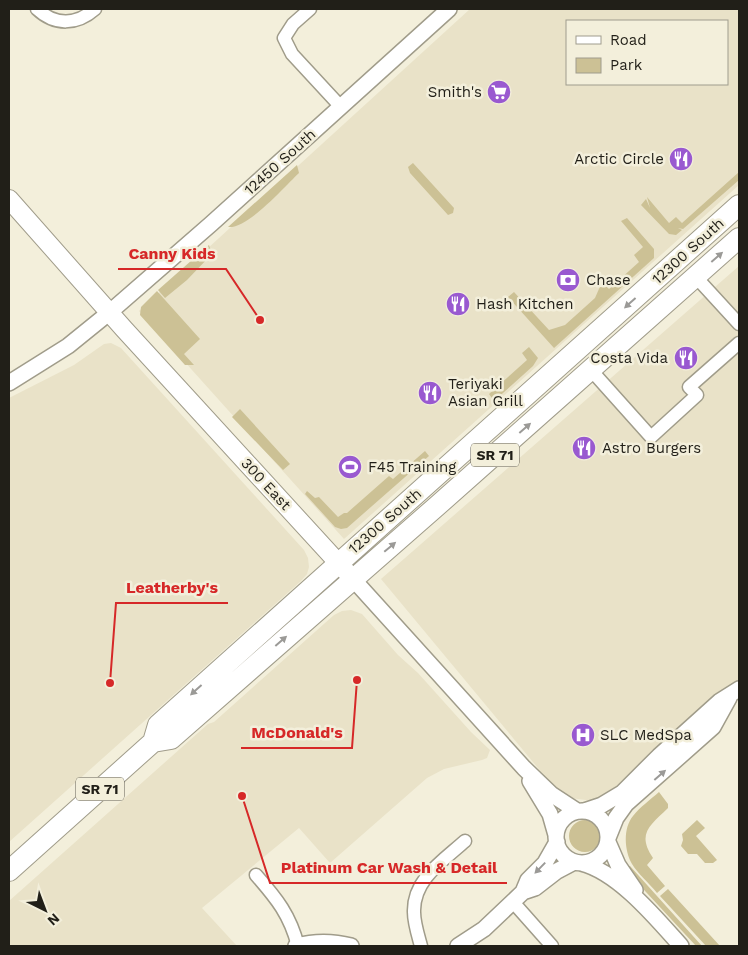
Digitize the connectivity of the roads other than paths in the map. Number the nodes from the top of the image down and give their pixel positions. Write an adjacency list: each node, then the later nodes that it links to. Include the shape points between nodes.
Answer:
1 (37, 9): 2 (street, via 63,22 78,20)
2 (95, 9)
3 (310, 9): 5 (street, via 293,24 284,38 292,54)
4 (449, 9): 5 (street, 12450 South)
5 (341, 107): 10 (street, 12450 South)
6 (739, 205): 15 (main road, 12300 South / SR 71, one-way to 15)
7 (11, 207): 10 (main road, 300 East)
8 (739, 238): 9 (main road, 12300 South / SR 71, one-way to 8)
9 (696, 276): 11 (street); 13 (main road, 12300 South / SR 71)
10 (110, 312): 14 (street, 12450 South, via 68,346); 15 (main road, 300 East)
11 (739, 324)
12 (739, 342): 13 (street, via 689,387 697,395 651,437)
13 (591, 370): 16 (main road, 12300 South / SR 71, one-way to 13)
14 (9, 383)
15 (338, 562): 16 (main road, 300 East); 18 (main road, 12300 South / SR 71, one-way to 18, via 158,725)
16 (353, 579): 18 (main road, 12300 South / SR 71, one-way to 16, via 171,738); 19 (street, 300 East)
17 (737, 690): 20 (street, via 720,701 622,793 602,805); 22 (street, one-way to 17, via 616,818 626,804 714,727 726,702)
18 (152, 742): 25 (main road, 12300 South / SR 71)
19 (524, 768): 20 (street, 300 East, via 551,794); 21 (street, 300 East, via 550,814)
20 (580, 811): 21 (street, via 570,813 560,822); 22 (street, via 602,819)
21 (556, 839): 24 (street, via 563,854); 27 (street, one-way to 27, via 545,863 528,880)
22 (608, 840): 24 (street, via 598,857); 28 (street, via 618,865)
23 (465, 841): 31 (street, via 419,887 414,912)
24 (577, 862): 27 (street); 28 (street, via 596,867)
25 (9, 871)
26 (256, 875): 29 (street, via 287,915)
27 (518, 897): 32 (street, via 484,929); 33 (street)
28 (642, 903): 34 (street)
29 (297, 946): 30 (street, via 327,942)
30 (351, 946)
31 (421, 946)
32 (458, 946)
33 (552, 946)
34 (681, 946)

